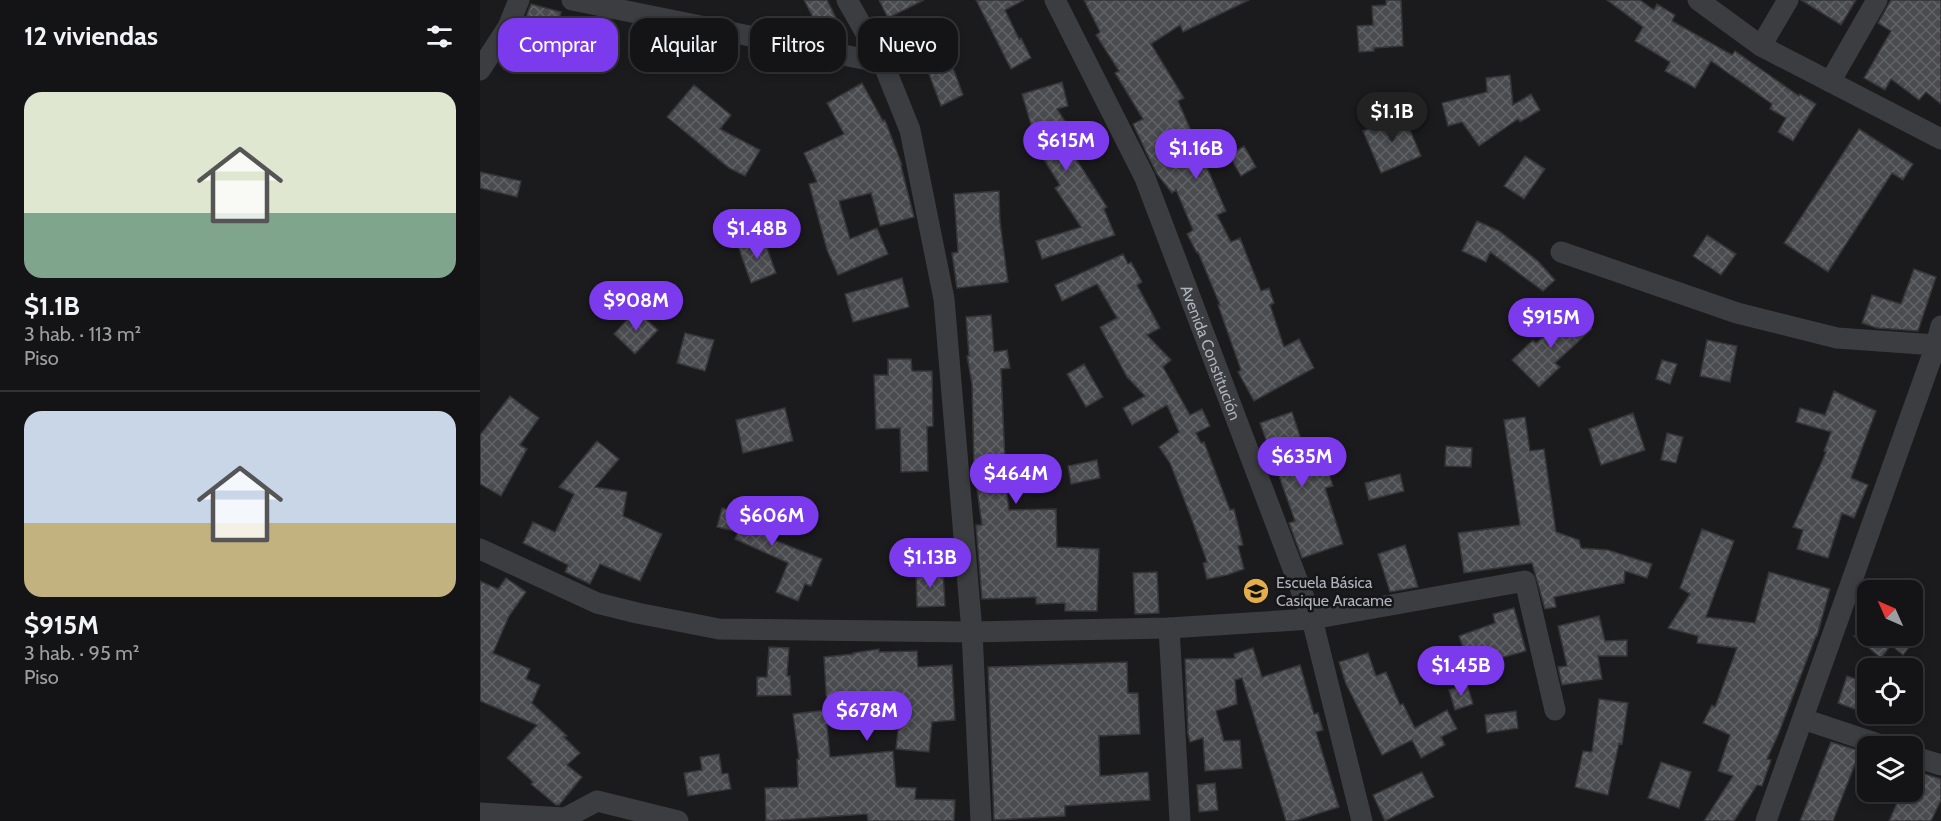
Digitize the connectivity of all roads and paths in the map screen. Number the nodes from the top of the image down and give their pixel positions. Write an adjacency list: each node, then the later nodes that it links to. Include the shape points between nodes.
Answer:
1 (519, 0): 11 (street, via 508,27)
2 (572, 0): 10 (street)
3 (847, 0): 8 (street)
4 (1055, 0): 18 (street, Avenida Constitución, via 1145,178)
5 (1698, 0): 9 (street)
6 (1788, 0): 9 (street)
7 (1877, 0): 13 (street)
8 (858, 19)
9 (1761, 46): 13 (street)
10 (858, 58)
11 (480, 70)
12 (887, 72): 20 (street, via 910,130 944,299)
13 (1830, 82): 14 (street)
14 (1941, 139)
15 (1561, 252): 16 (street, via 1737,313 1826,336)
16 (1939, 336): 22 (street)
17 (480, 549): 20 (street, via 597,603 720,629)
18 (1312, 619): 19 (street); 21 (street, via 1525,581); 30 (street, Avenida Constitución)
19 (1169, 628): 20 (street); 29 (street)
20 (972, 632): 28 (street)
21 (1555, 711)
22 (1803, 719): 23 (street); 31 (street)
23 (1857, 737)
24 (1923, 759): 25 (street)
25 (1941, 765)
26 (480, 813): 27 (street, via 565,818 597,801)
27 (678, 821)
28 (981, 821)
29 (1180, 821)
30 (1362, 821)
31 (1766, 821)

